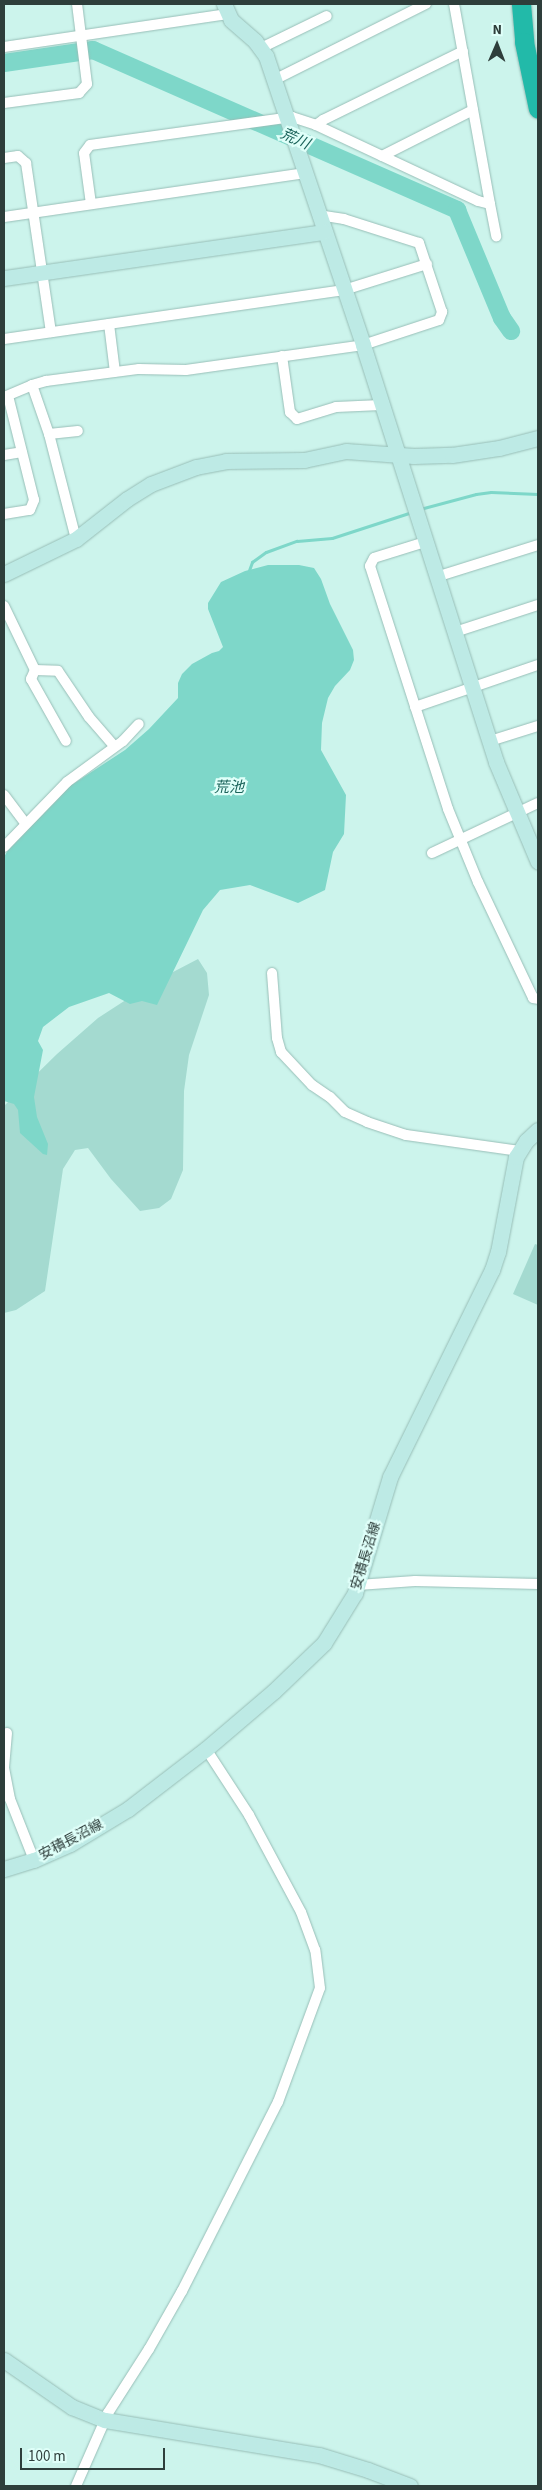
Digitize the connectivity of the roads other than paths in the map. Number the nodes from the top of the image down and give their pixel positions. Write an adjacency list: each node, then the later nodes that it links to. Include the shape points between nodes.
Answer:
1 (77, 4): 8 (street)
2 (426, 4): 13 (street)
3 (454, 4): 11 (street)
4 (521, 4): 15 (highway, via 524,42)
5 (525, 4): 12 (highway)
6 (226, 9): 8 (street); 10 (street)
7 (327, 16): 10 (street)
8 (82, 35): 9 (street); 14 (street, via 88,81 80,92)
9 (4, 47)
10 (261, 48): 13 (street)
11 (463, 51): 16 (street); 18 (street)
12 (538, 66)
13 (274, 80): 17 (street)
14 (4, 103)
15 (538, 109)
16 (473, 110): 19 (street); 23 (street)
17 (286, 117): 18 (street); 21 (street); 22 (street, via 90,146 84,153)
18 (316, 126): 19 (street)
19 (382, 156): 23 (street)
20 (4, 158): 24 (street, via 18,156 26,163)
21 (304, 173): 22 (street); 25 (street)
22 (91, 204): 24 (street)
23 (490, 204): 28 (street)
24 (33, 213): 26 (street); 30 (street)
25 (319, 215): 27 (street); 29 (street, via 344,219 419,243)
26 (4, 217)
27 (324, 232): 30 (street); 32 (street)
28 (496, 236)
29 (427, 264): 32 (street); 36 (street, via 442,312 439,320)
30 (42, 273): 31 (street); 34 (street)
31 (4, 278)
32 (344, 290): 33 (street); 36 (street)
33 (109, 324): 34 (street); 38 (street)
34 (51, 332): 35 (street)
35 (4, 338)
36 (363, 345): 37 (street); 41 (street)
37 (282, 356): 38 (street, via 186,370 148,368); 41 (street, via 290,412 297,419 336,407)
38 (115, 372): 39 (street)
39 (32, 385): 40 (street); 43 (street)
40 (6, 397): 45 (street)
41 (381, 405): 47 (street)
42 (78, 431): 43 (street)
43 (49, 434): 49 (street)
44 (538, 438): 47 (street, via 472,453 424,457)
45 (22, 452): 46 (street); 48 (street, via 34,502 30,510)
46 (4, 455)
47 (397, 455): 49 (street, via 346,451 304,460 226,462 196,467 139,491); 50 (street)
48 (4, 514)
49 (76, 539): 52 (street)
50 (425, 542): 53 (street); 60 (street, via 374,558 370,566)
51 (538, 544): 53 (street)
52 (4, 574)
53 (436, 577): 56 (street)
54 (538, 605): 56 (street)
55 (4, 606): 58 (street)
56 (455, 632): 59 (street)
57 (538, 665): 59 (street)
58 (35, 670): 63 (street, via 31,679); 65 (street, via 58,671 89,718)
59 (473, 686): 60 (street); 64 (street)
60 (415, 707): 70 (street)
61 (139, 724): 65 (street)
62 (538, 726): 64 (street)
63 (66, 741)
64 (490, 742): 68 (street)
65 (114, 746): 69 (street, via 67,782)
66 (4, 794): 69 (street)
67 (538, 802): 68 (street)
68 (516, 813): 70 (street); 73 (street)
69 (26, 824): 71 (street)
70 (461, 839): 72 (street); 75 (street, via 533,998)
71 (4, 847)
72 (432, 852)
73 (538, 862)
74 (272, 973): 77 (street, via 276,1038 281,1052 312,1085 344,1112 406,1135)
75 (538, 999)
76 (538, 1130): 77 (street, 安積長沼線)
77 (520, 1151): 79 (street, 安積長沼線, via 492,1270 390,1477)
78 (538, 1584): 79 (street, via 415,1581)
79 (358, 1585): 81 (street, 安積長沼線, via 324,1643)
80 (7, 1733): 82 (street, via 4,1768 10,1799)
81 (206, 1749): 82 (street, 安積長沼線, via 128,1809 70,1844); 85 (street, via 249,1815 301,1912 315,1950 320,1988 278,2102 171,2311)
82 (34, 1860): 83 (street, 安積長沼線)
83 (4, 1869)
84 (4, 2360): 85 (street, via 72,2408)
85 (105, 2420): 86 (street, via 319,2455); 87 (street)
86 (400, 2484)
87 (76, 2486)

